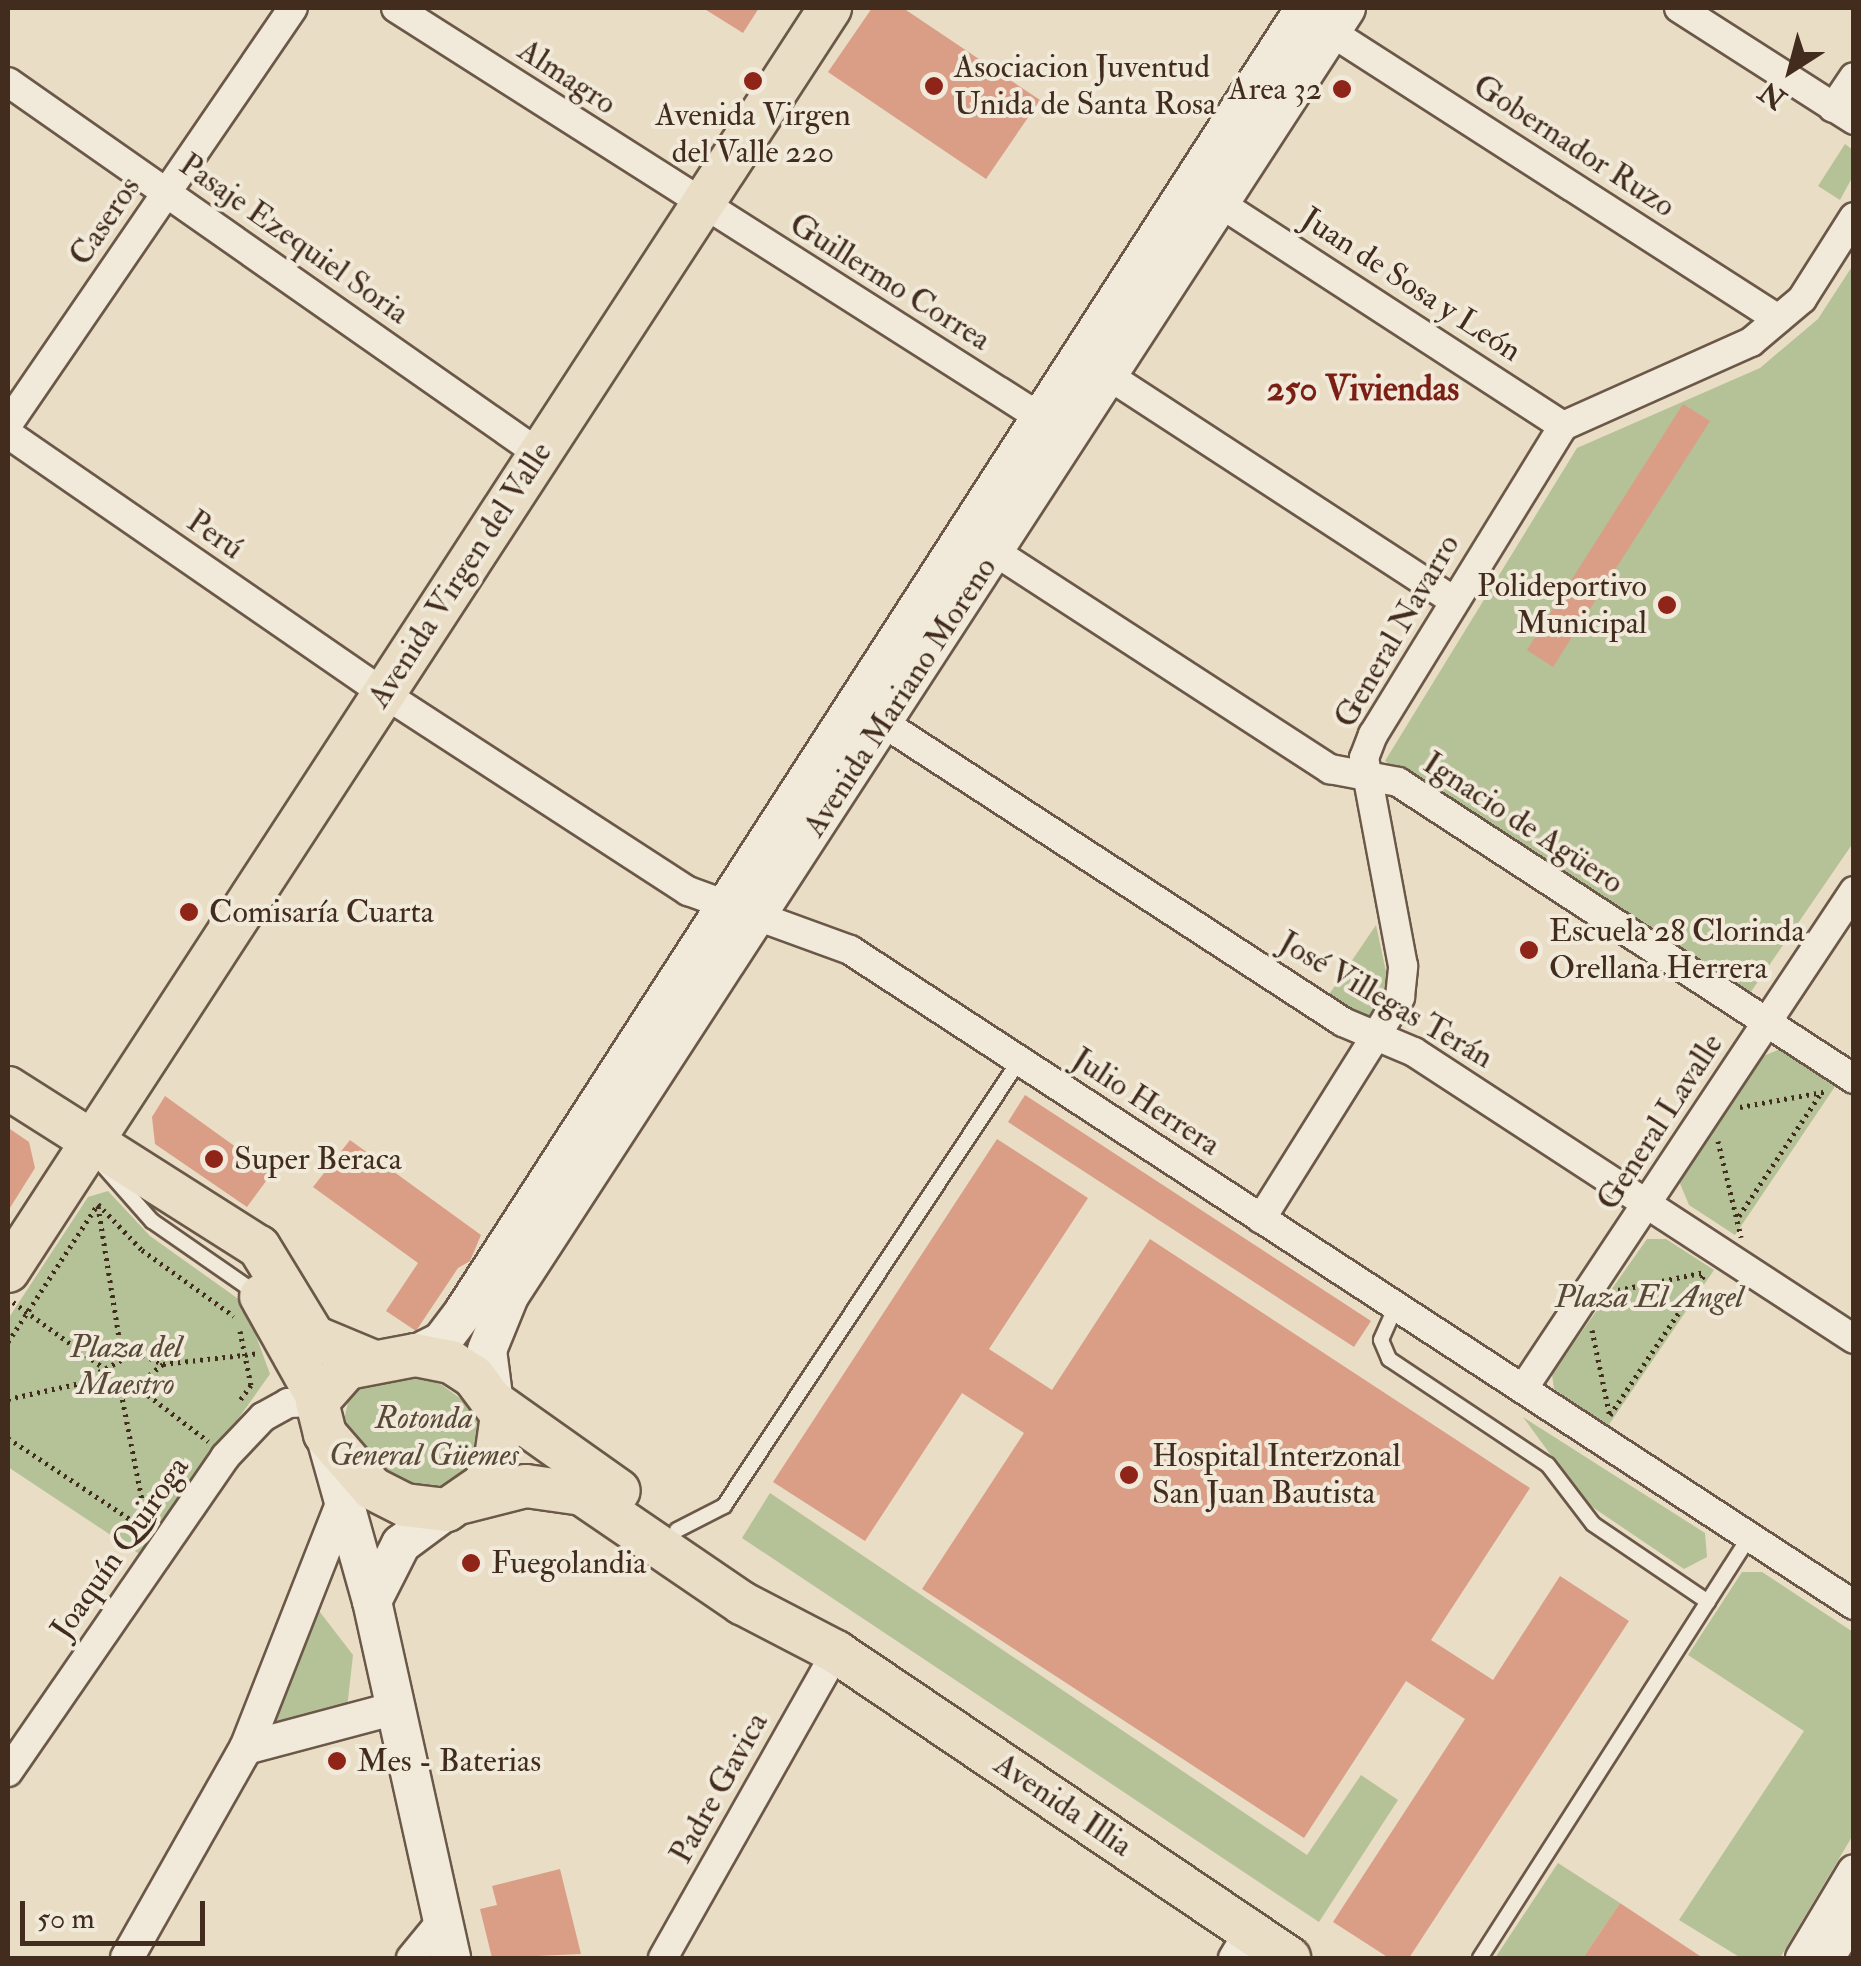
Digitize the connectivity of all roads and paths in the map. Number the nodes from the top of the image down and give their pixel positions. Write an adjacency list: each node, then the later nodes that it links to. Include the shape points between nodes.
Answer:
1 (293, 8): 9 (street, Caseros)
2 (396, 8): 10 (street, Almagro)
3 (830, 8): 10 (main road, Avenida Virgen del Valle)
4 (1679, 8): 8 (street)
5 (1328, 16): 11 (main road, Avenida Mariano Moreno); 13 (street, Gobernador Ruzo); 15 (main road, Avenida Mariano Moreno)
6 (1854, 77): 8 (street)
7 (8, 82): 9 (street, Pasaje Ezequiel Soria)
8 (1843, 114)
9 (167, 192): 16 (street, Caseros); 19 (street, Pasaje Ezequiel Soria)
10 (702, 204): 15 (street, Guillermo Correa); 19 (main road, Avenida Virgen del Valle)
11 (1221, 204): 14 (main road, Avenida Mariano Moreno); 17 (street, Juan de Sosa y León)
12 (1854, 217): 13 (street, via 1802,300)
13 (1778, 319): 17 (street, via 1751,342)
14 (1109, 376): 20 (main road, Avenida Mariano Moreno); 21 (street)
15 (1041, 418): 26 (main road, Avenida Mariano Moreno)
16 (8, 424)
17 (1564, 426): 21 (street, General Navarro)
18 (8, 434): 22 (street, Perú)
19 (538, 454): 22 (main road, Avenida Virgen del Valle)
20 (994, 551): 23 (main road, Avenida Mariano Moreno); 24 (street, Ignacio de Agüero, via 1330,769)
21 (1454, 601): 24 (street, General Navarro, via 1373,735 1364,758)
22 (383, 693): 26 (street, Julio Herrera, via 688,891); 34 (main road, Avenida Virgen del Valle)
23 (882, 722): 26 (main road, Avenida Mariano Moreno); 28 (street, José Villegas Terán, via 1343,1022)
24 (1368, 777): 27 (street, Ignacio de Agüero, via 1398,782); 28 (street, General Navarro, via 1403,966 1400,997)
25 (1854, 891): 27 (street, General Lavalle)
26 (741, 910): 29 (street, Julio Herrera, via 850,950); 51 (main road, Avenida Mariano Moreno, via 465,1310 442,1340); 60 (main road, Avenida Mariano Moreno, via 498,1315 486,1350)
27 (1766, 1024): 30 (street, Ignacio de Agüero); 33 (street, General Lavalle)
28 (1378, 1036): 35 (street, José Villegas Terán, via 1414,1052); 38 (street, General Navarro)
29 (1020, 1061): 38 (street, Julio Herrera); 71 (lane, via 724,1506)
30 (1846, 1084): 32 (path)
31 (8, 1088): 34 (main road)
32 (1822, 1092): 33 (path); 37 (path)
33 (1710, 1112): 35 (street, General Lavalle); 37 (path)
34 (87, 1173): 36 (main road); 40 (main road, Avenida Virgen del Valle); 42 (lane, via 107,1175 152,1221); 46 (path); 49 (path, via 142,1250 234,1316); 50 (path)
35 (1649, 1204): 39 (street, José Villegas Terán); 43 (street, General Lavalle)
36 (202, 1216): 42 (main road, via 232,1246); 52 (main road, via 273,1261 314,1336)
37 (1739, 1216): 39 (path)
38 (1261, 1219): 45 (street, Julio Herrera)
39 (1743, 1265): 41 (path); 47 (street, José Villegas Terán)
40 (8, 1271)
41 (1706, 1272): 43 (path); 63 (path)
42 (260, 1296): 49 (main road)
43 (1586, 1297): 57 (street, General Lavalle); 63 (path)
44 (8, 1299): 46 (path)
45 (1396, 1306): 57 (street, Julio Herrera); 76 (lane, via 1381,1340 1388,1359 1548,1465 1594,1524)
46 (28, 1310): 48 (path); 54 (path)
47 (1854, 1338)
48 (8, 1342)
49 (266, 1351): 53 (path); 61 (main road); 62 (path)
50 (122, 1356): 53 (path, via 136,1352); 54 (path)
51 (415, 1356): 52 (main road); 60 (main road, via 451,1362)
52 (372, 1361): 61 (main road, via 346,1368)
53 (163, 1364): 56 (path)
54 (104, 1368): 55 (path)
55 (99, 1378): 58 (path, via 106,1389); 59 (path)
56 (136, 1386): 58 (path); 67 (path)
57 (1522, 1390): 66 (street, Julio Herrera)
58 (121, 1392): 72 (path)
59 (8, 1399)
60 (495, 1400): 69 (main road, via 504,1425 494,1465); 71 (main road, Avenida Illia)
61 (320, 1411): 67 (street, Joaquín Quiroga, via 288,1404); 68 (main road); 69 (main road, via 355,1474 392,1500)
62 (230, 1414)
63 (1610, 1416): 66 (path)
64 (220, 1428): 67 (path)
65 (8, 1438): 72 (path)
66 (1615, 1450): 73 (street, Julio Herrera)
67 (212, 1453): 74 (street, Joaquín Quiroga)
68 (342, 1504): 75 (main road); 80 (street)
69 (455, 1506): 75 (main road, via 401,1544); 78 (main road, Avenida Illia, via 503,1489 570,1488 742,1603)
70 (159, 1517): 72 (path)
71 (677, 1530): 78 (main road, Avenida Illia)
72 (148, 1532): 74 (path)
73 (1749, 1537): 76 (lane); 77 (street, Julio Herrera)
74 (149, 1567): 81 (street, Joaquín Quiroga)
75 (372, 1601): 79 (main road)
76 (1708, 1602): 92 (lane)
77 (1854, 1606)
78 (836, 1652): 85 (main road, Avenida Illia); 90 (street, Padre Gavica)
79 (396, 1708): 80 (street); 84 (main road)
80 (246, 1748): 87 (street)
81 (8, 1772)
82 (1854, 1871): 86 (street)
83 (1854, 1916): 86 (street)
84 (443, 1919): 88 (street); 89 (main road)
85 (1241, 1945): 91 (main road, Avenida Illia)
86 (1824, 1954)
87 (127, 1958)
88 (411, 1958)
89 (451, 1958)
90 (663, 1958)
91 (1289, 1958)
92 (1480, 1958)

